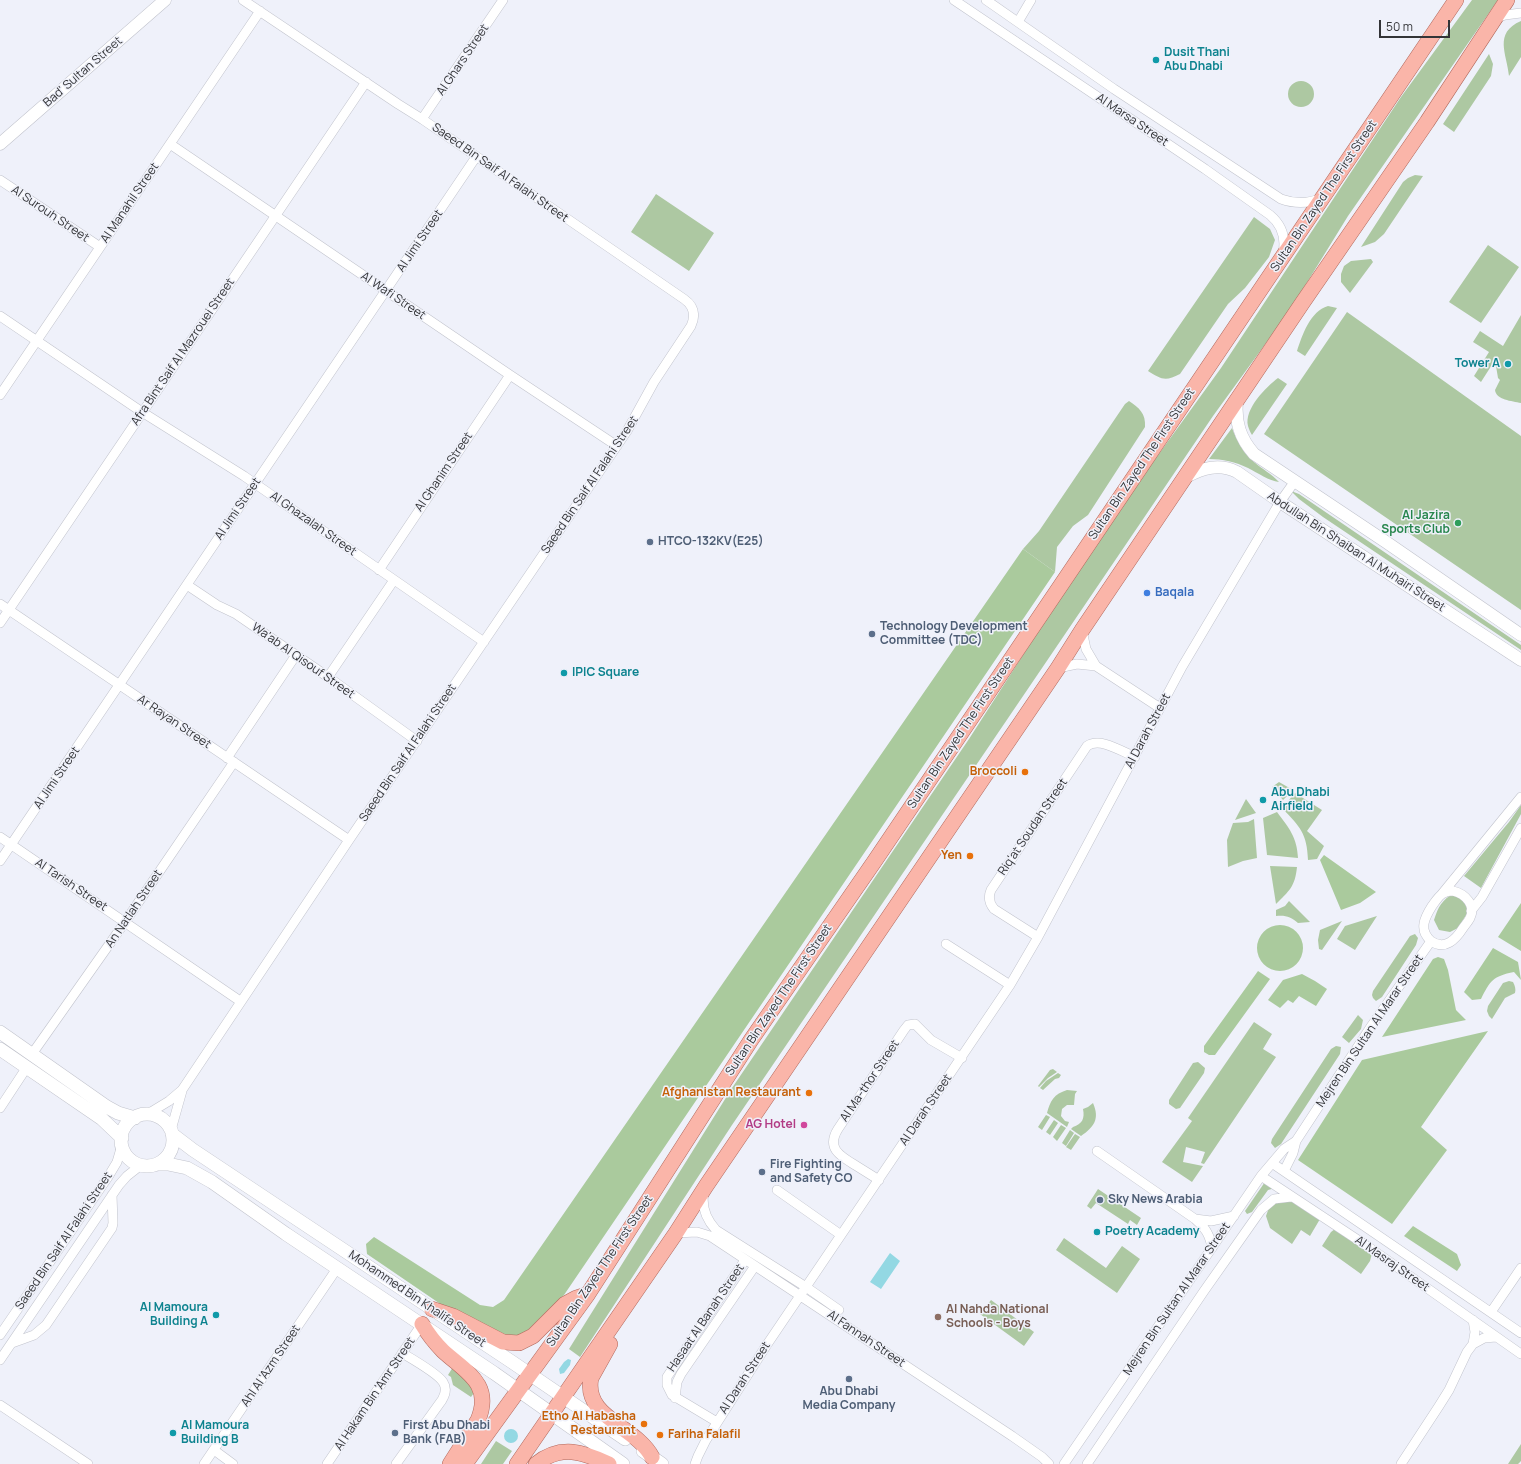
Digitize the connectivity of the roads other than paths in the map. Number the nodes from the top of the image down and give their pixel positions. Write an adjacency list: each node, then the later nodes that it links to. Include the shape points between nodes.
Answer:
1 (165, 0): 19 (street, Bad' Sultan Street)
2 (243, 0): 9 (street, Saeed Bin Saif Al Falahi Street)
3 (954, 0): 14 (street, Al Marsa Street)
4 (986, 0): 12 (street, Al Marsa Street)
5 (1031, 0): 12 (street)
6 (1456, 0): 25 (main road, Sultan Bin Zayed The First Street)
7 (1508, 0): 11 (main road)
8 (499, 2): 18 (street, Al Ghars Street)
9 (260, 11): 15 (street, Saeed Bin Saif Al Falahi Street); 20 (street, Al Manahil Street)
10 (1521, 13): 11 (street)
11 (1495, 19): 34 (main road)
12 (1018, 22): 13 (street, Al Marsa Street)
13 (1071, 58): 14 (street); 16 (street, Al Marsa Street)
14 (1061, 72): 17 (street, Al Marsa Street)
15 (366, 82): 18 (street, Saeed Bin Saif Al Falahi Street); 26 (street, Afra Bint Saif Al Mazrouei Street)
16 (1114, 89): 17 (street); 21 (street, Al Marsa Street)
17 (1104, 101): 23 (street, Al Marsa Street)
18 (422, 119): 22 (street, Saeed Bin Saif Al Falahi Street)
19 (0, 144)
20 (170, 144): 26 (street, Al Wafi Street); 27 (street, Al Manahil Street)
21 (1214, 156): 23 (street); 25 (street, Al Marsa Street, via 1281,199 1301,203)
22 (476, 157): 29 (street, Al Jimi Street); 36 (street, Saeed Bin Saif Al Falahi Street, via 687,301 694,310 691,326 654,382)
23 (1205, 169): 28 (street, Al Marsa Street, via 1275,219 1284,240)
24 (0, 180): 27 (street, Al Surouh Street)
25 (1323, 197): 28 (main road, Sultan Bin Zayed The First Street)
26 (276, 215): 29 (street, Al Wafi Street); 35 (street, Afra Bint Saif Al Mazrouei Street)
27 (100, 247): 31 (street, Al Manahil Street)
28 (1282, 258): 109 (main road, Sultan Bin Zayed The First Street, via 751,1040)
29 (386, 292): 32 (street, Al Wafi Street); 39 (street, Al Jimi Street)
30 (0, 316): 31 (street, Al Ghazalah Street)
31 (37, 341): 33 (street, Al Manahil Street); 35 (street, Al Ghazalah Street)
32 (510, 376): 36 (street, Al Wafi Street); 41 (street, Al Ghanim Street)
33 (0, 395)
34 (1237, 401): 37 (main road); 38 (street, Abdullah Bin Shaiban Al Muhairi Street, via 1237,425 1248,447)
35 (142, 412): 39 (street, Al Ghazalah Street); 45 (street, Afra Bint Saif Al Mazrouei Street)
36 (617, 446): 49 (street, Saeed Bin Saif Al Falahi Street)
37 (1186, 477): 40 (street, Abdullah Bin Shaiban Al Muhairi Street, via 1212,467 1230,468); 47 (main road)
38 (1295, 481): 40 (street, Al Darah Street); 48 (street, Abdullah Bin Shaiban Al Muhairi Street)
39 (256, 484): 41 (street, Al Ghazalah Street); 43 (street, Al Jimi Street)
40 (1280, 502): 51 (street, Abdullah Bin Shaiban Al Muhairi Street); 56 (street, Al Darah Street)
41 (379, 570): 42 (street, Al Ghazalah Street)
42 (394, 580): 49 (street, Al Ghazalah Street); 54 (street)
43 (187, 585): 50 (street, Wa'ab Al Qisouf Street, via 236,614); 55 (street, Al Jimi Street)
44 (0, 604): 45 (street, Ar Rayan Street)
45 (9, 610): 46 (street, Afra Bint Saif Al Mazrouei Street); 55 (street, Ar Rayan Street)
46 (0, 623)
47 (1082, 630): 52 (street, via 1086,649); 53 (main road)
48 (1521, 634)
49 (484, 642): 57 (street, Saeed Bin Saif Al Falahi Street)
50 (296, 655): 54 (street, Wa'ab Al Qisouf Street); 59 (street, An Natlah Street)
51 (1521, 660)
52 (1096, 666): 53 (street, via 1077,664); 56 (street)
53 (1058, 668): 92 (main road)
54 (328, 677): 57 (street, Wa'ab Al Qisouf Street)
55 (119, 685): 59 (street, Ar Rayan Street); 64 (street, Al Jimi Street)
56 (1160, 708): 58 (street, Al Darah Street)
57 (417, 741): 63 (street, Saeed Bin Saif Al Falahi Street)
58 (1135, 757): 69 (street, Al Darah Street); 69 (street, Riq'at Soudah Street, via 1101,743 1087,746 990,890 991,906)
59 (230, 760): 63 (street, Ar Rayan Street); 68 (street, An Natlah Street)
60 (1521, 797): 66 (street)
61 (1521, 828): 67 (street, via 1482,897)
62 (0, 837): 64 (street, Al Tarish Street)
63 (348, 840): 73 (street, Saeed Bin Saif Al Falahi Street)
64 (11, 845): 65 (street, Al Jimi Street); 68 (street, Al Tarish Street)
65 (0, 861)
66 (1440, 895): 67 (street, via 1454,891 1462,894 1469,901); 70 (street, via 1424,923 1425,933)
67 (1471, 911): 70 (street, via 1470,918 1453,942 1443,945)
68 (125, 922): 73 (street, Al Tarish Street); 76 (street, An Natlah Street)
69 (1038, 937): 72 (street, Al Darah Street)
70 (1431, 941): 83 (street, Mejren Bin Sultan Al Marar Street)
71 (946, 944): 72 (street)
72 (1010, 985): 77 (street, Al Darah Street)
73 (240, 1001): 79 (street, Saeed Bin Saif Al Falahi Street)
74 (0, 1032): 76 (main road)
75 (0, 1049): 78 (main road)
76 (32, 1054): 81 (main road, via 109,1108 118,1113)
77 (962, 1058): 91 (street, Al Darah Street); 91 (street, Al Ma-thor Street, via 931,1040 915,1024 908,1025 904,1030 838,1129 833,1141 841,1157)
78 (27, 1067): 80 (street); 84 (main road, via 102,1118)
79 (182, 1090): 81 (street, Saeed Bin Saif Al Falahi Street, via 169,1101); 82 (street, Saeed Bin Saif Al Falahi Street, via 176,1105)
80 (0, 1108)
81 (141, 1116): 82 (main road, via 161,1119); 84 (main road, via 126,1126)
82 (171, 1132): 87 (main road, via 172,1148 169,1155); 111 (main road, Mohammed Bin Khalifa Street, via 189,1148)
83 (1296, 1141): 86 (street, Mejren Bin Sultan Al Marar Street, via 1284,1149); 89 (street, Mejren Bin Sultan Al Marar Street)
84 (122, 1142): 88 (main road, via 129,1158); 118 (street, Saeed Bin Saif Al Falahi Street, via 117,1162 108,1177)
85 (1097, 1151): 97 (street)
86 (1272, 1163): 89 (street, Al Masraj Street); 90 (street, Mejren Bin Sultan Al Marar Street)
87 (158, 1164): 88 (main road); 106 (main road, Mohammed Bin Khalifa Street, via 177,1165 196,1172)
88 (141, 1165): 94 (street, Saeed Bin Saif Al Falahi Street, via 123,1180)
89 (1284, 1171): 96 (street, Al Masraj Street)
90 (1261, 1176): 95 (street, Al Masraj Street); 98 (street, Mejren Bin Sultan Al Marar Street)
91 (879, 1180): 101 (street, Al Darah Street)
92 (705, 1189): 100 (main road); 108 (street, Al Fannah Street, via 704,1211 716,1230)
93 (777, 1190): 101 (street)
94 (112, 1195): 120 (street, Saeed Bin Saif Al Falahi Street); 120 (street, Saeed Bin Saif Al Falahi Street, via 112,1228 58,1308 40,1331)
95 (1291, 1197): 99 (street, Al Masraj Street); 102 (street, Mejren Bin Sultan Al Marar Street, via 1274,1200 1265,1206)
96 (1354, 1218): 99 (street, via 1353,1226); 113 (street, Al Masraj Street)
97 (1195, 1219): 98 (street); 103 (street, via 1205,1229)
98 (1231, 1220): 102 (street); 103 (street, Mejren Bin Sultan Al Marar Street)
99 (1343, 1231): 115 (street, Al Masraj Street)
100 (676, 1233): 104 (street, Al Fannah Street, via 690,1231 710,1236); 114 (main road)
101 (841, 1235): 108 (street, Al Darah Street)
102 (1243, 1235): 136 (street, Mejren Bin Sultan Al Marar Street)
103 (1212, 1248): 150 (street, Mejren Bin Sultan Al Marar Street)
104 (745, 1260): 105 (street, Al Fannah Street); 128 (street, Hasaat Al Banah Street, via 669,1374 666,1381)
105 (755, 1266): 110 (street, Al Fannah Street); 128 (street, Hasaat Al Banah Street, via 681,1374)
106 (338, 1267): 116 (main road, Mohammed Bin Khalifa Street); 134 (street, Ahl Al 'Azm Street)
107 (1521, 1268): 113 (street)
108 (806, 1287): 110 (street, Al Darah Street); 112 (street, Al Fannah Street)
109 (588, 1294): 111 (main road, via 565,1304 533,1336 511,1343 503,1342 453,1316); 125 (main road, Sultan Bin Zayed The First Street)
110 (800, 1295): 132 (street, Al Darah Street); 149 (street, Al Fannah Street, via 1012,1436)
111 (432, 1309): 125 (main road, Mohammed Bin Khalifa Street)
112 (839, 1310)
113 (1491, 1312): 117 (street, Al Masraj Street)
114 (616, 1319): 127 (main road); 135 (main road, via 613,1337 590,1384 591,1396 598,1408 641,1441)
115 (1473, 1320): 119 (street, Al Masraj Street); 121 (street)
116 (422, 1324): 122 (street, Al Hakam Bin 'Amr Street); 126 (main road, Mohammed Bin Khalifa Street); 142 (main road, via 444,1352 473,1376 482,1394 478,1420)
117 (1521, 1333)
118 (0, 1335)
119 (1496, 1337): 121 (street, via 1484,1338); 123 (street, Al Masraj Street)
120 (12, 1343): 124 (street, Saeed Bin Saif Al Falahi Street)
121 (1473, 1344): 151 (street, via 1449,1390)
122 (402, 1353): 140 (street, Al Hakam Bin 'Amr Street); 141 (street, via 440,1378 445,1391 442,1400)
123 (1521, 1354)
124 (0, 1360)
125 (530, 1374): 126 (main road, Sultan Bin Zayed The First Street); 127 (main road, Mohammed Bin Khalifa Street)
126 (519, 1391): 130 (main road, Mohammed Bin Khalifa Street); 143 (main road, Sultan Bin Zayed The First Street)
127 (563, 1397): 130 (main road); 131 (main road, Mohammed Bin Khalifa Street)
128 (675, 1398): 132 (street)
129 (0, 1405): 137 (street)
130 (551, 1414): 133 (main road, Mohammed Bin Khalifa Street); 144 (main road)
131 (595, 1418): 133 (main road, via 587,1418 581,1424); 135 (main road, Mohammed Bin Khalifa Street)
132 (717, 1422): 148 (street, Al Darah Street)
133 (581, 1436): 147 (main road, Mohammed Bin Khalifa Street)
134 (214, 1450): 138 (street, Ahl Al 'Azm Street); 139 (street)
135 (657, 1460)
136 (1091, 1462)
137 (88, 1464)
138 (204, 1464)
139 (233, 1464)
140 (328, 1464)
141 (396, 1464)
142 (450, 1464)
143 (465, 1464)
144 (517, 1464)
145 (536, 1464): 146 (main road, via 552,1454 566,1451 589,1455)
146 (609, 1464)
147 (622, 1464)
148 (695, 1464)
149 (1048, 1464)
150 (1064, 1464)
151 (1401, 1464)

